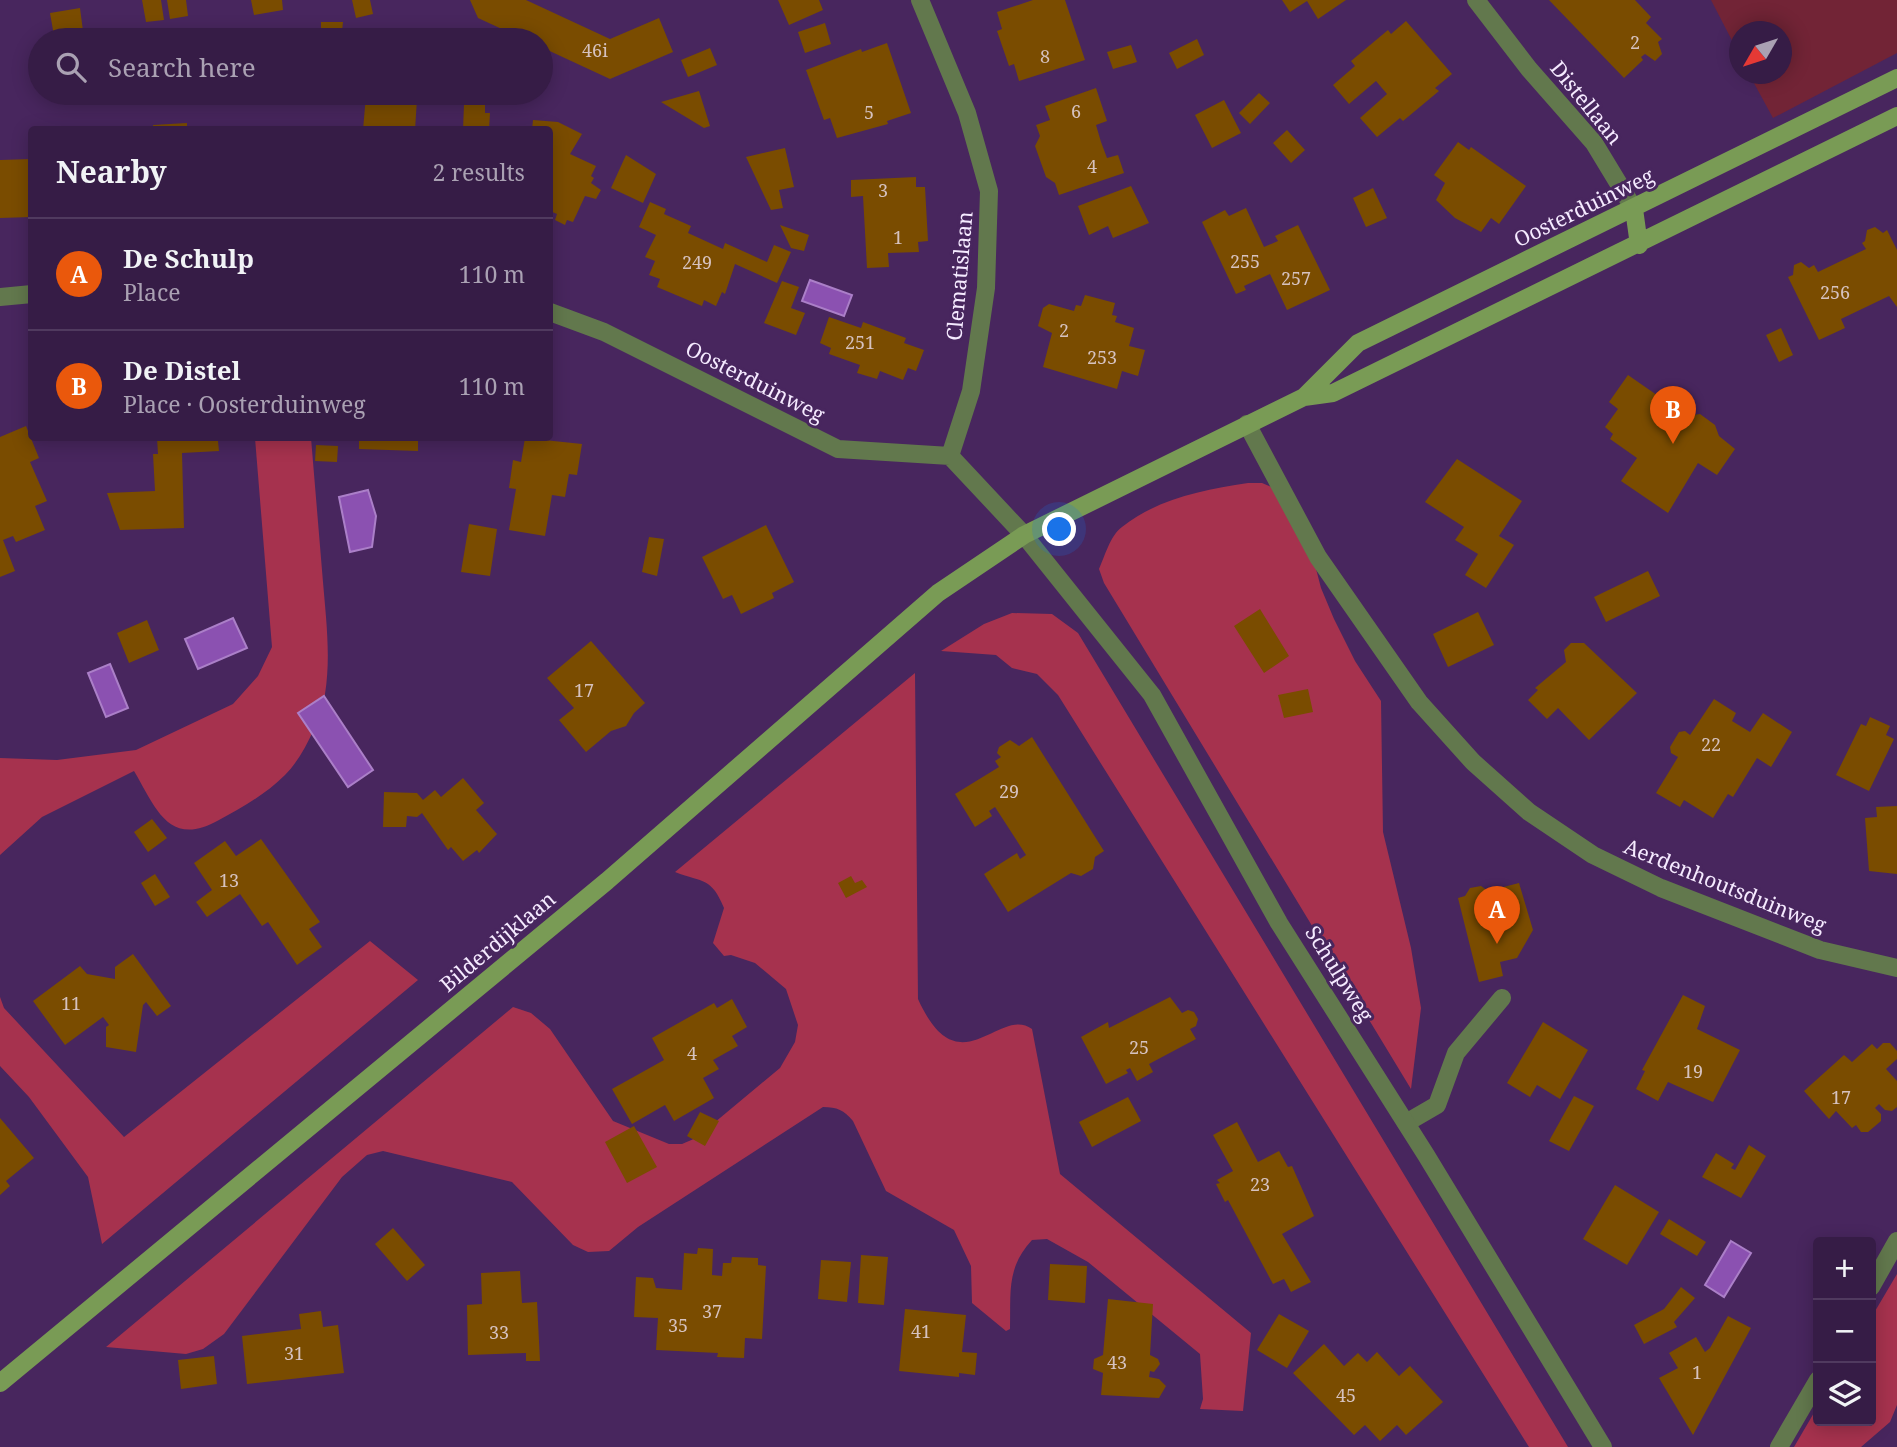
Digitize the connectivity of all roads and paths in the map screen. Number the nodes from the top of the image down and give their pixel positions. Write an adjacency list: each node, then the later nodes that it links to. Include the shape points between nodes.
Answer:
1 (920, 0): 12 (street, Clematislaan, via 967,113 989,191 983,314 971,391)
2 (1476, 0): 5 (street, Distellaan, via 1594,143)
3 (1897, 78): 5 (street, Oosterduinweg)
4 (1897, 117): 6 (street, Oosterduinweg)
5 (1634, 209): 6 (street, Distellaan); 10 (street, Oosterduinweg, via 1358,343)
6 (1639, 246): 10 (street, Oosterduinweg, via 1333,393)
7 (28, 294): 8 (street)
8 (0, 297)
9 (553, 313): 12 (street, Oosterduinweg, via 604,332 838,449)
10 (1304, 397): 11 (street, Oosterduinweg)
11 (1247, 424): 13 (street, Oosterduinweg); 14 (street, Aerdenhoutsduinweg, via 1318,557 1419,702 1473,762 1529,813 1593,855 1661,888 1820,950)
12 (950, 456): 13 (street)
13 (1024, 535): 16 (street, Schulpweg, via 1152,695 1279,923); 19 (street, Bilderdijklaan, via 938,593 607,881)
14 (1897, 968)
15 (1502, 998): 16 (street, via 1456,1053 1437,1105)
16 (1406, 1123): 21 (street, Schulpweg)
17 (1897, 1241): 18 (street)
18 (1876, 1278)
19 (0, 1383)
20 (1813, 1389): 22 (street)
21 (1603, 1447)
22 (1779, 1447)

